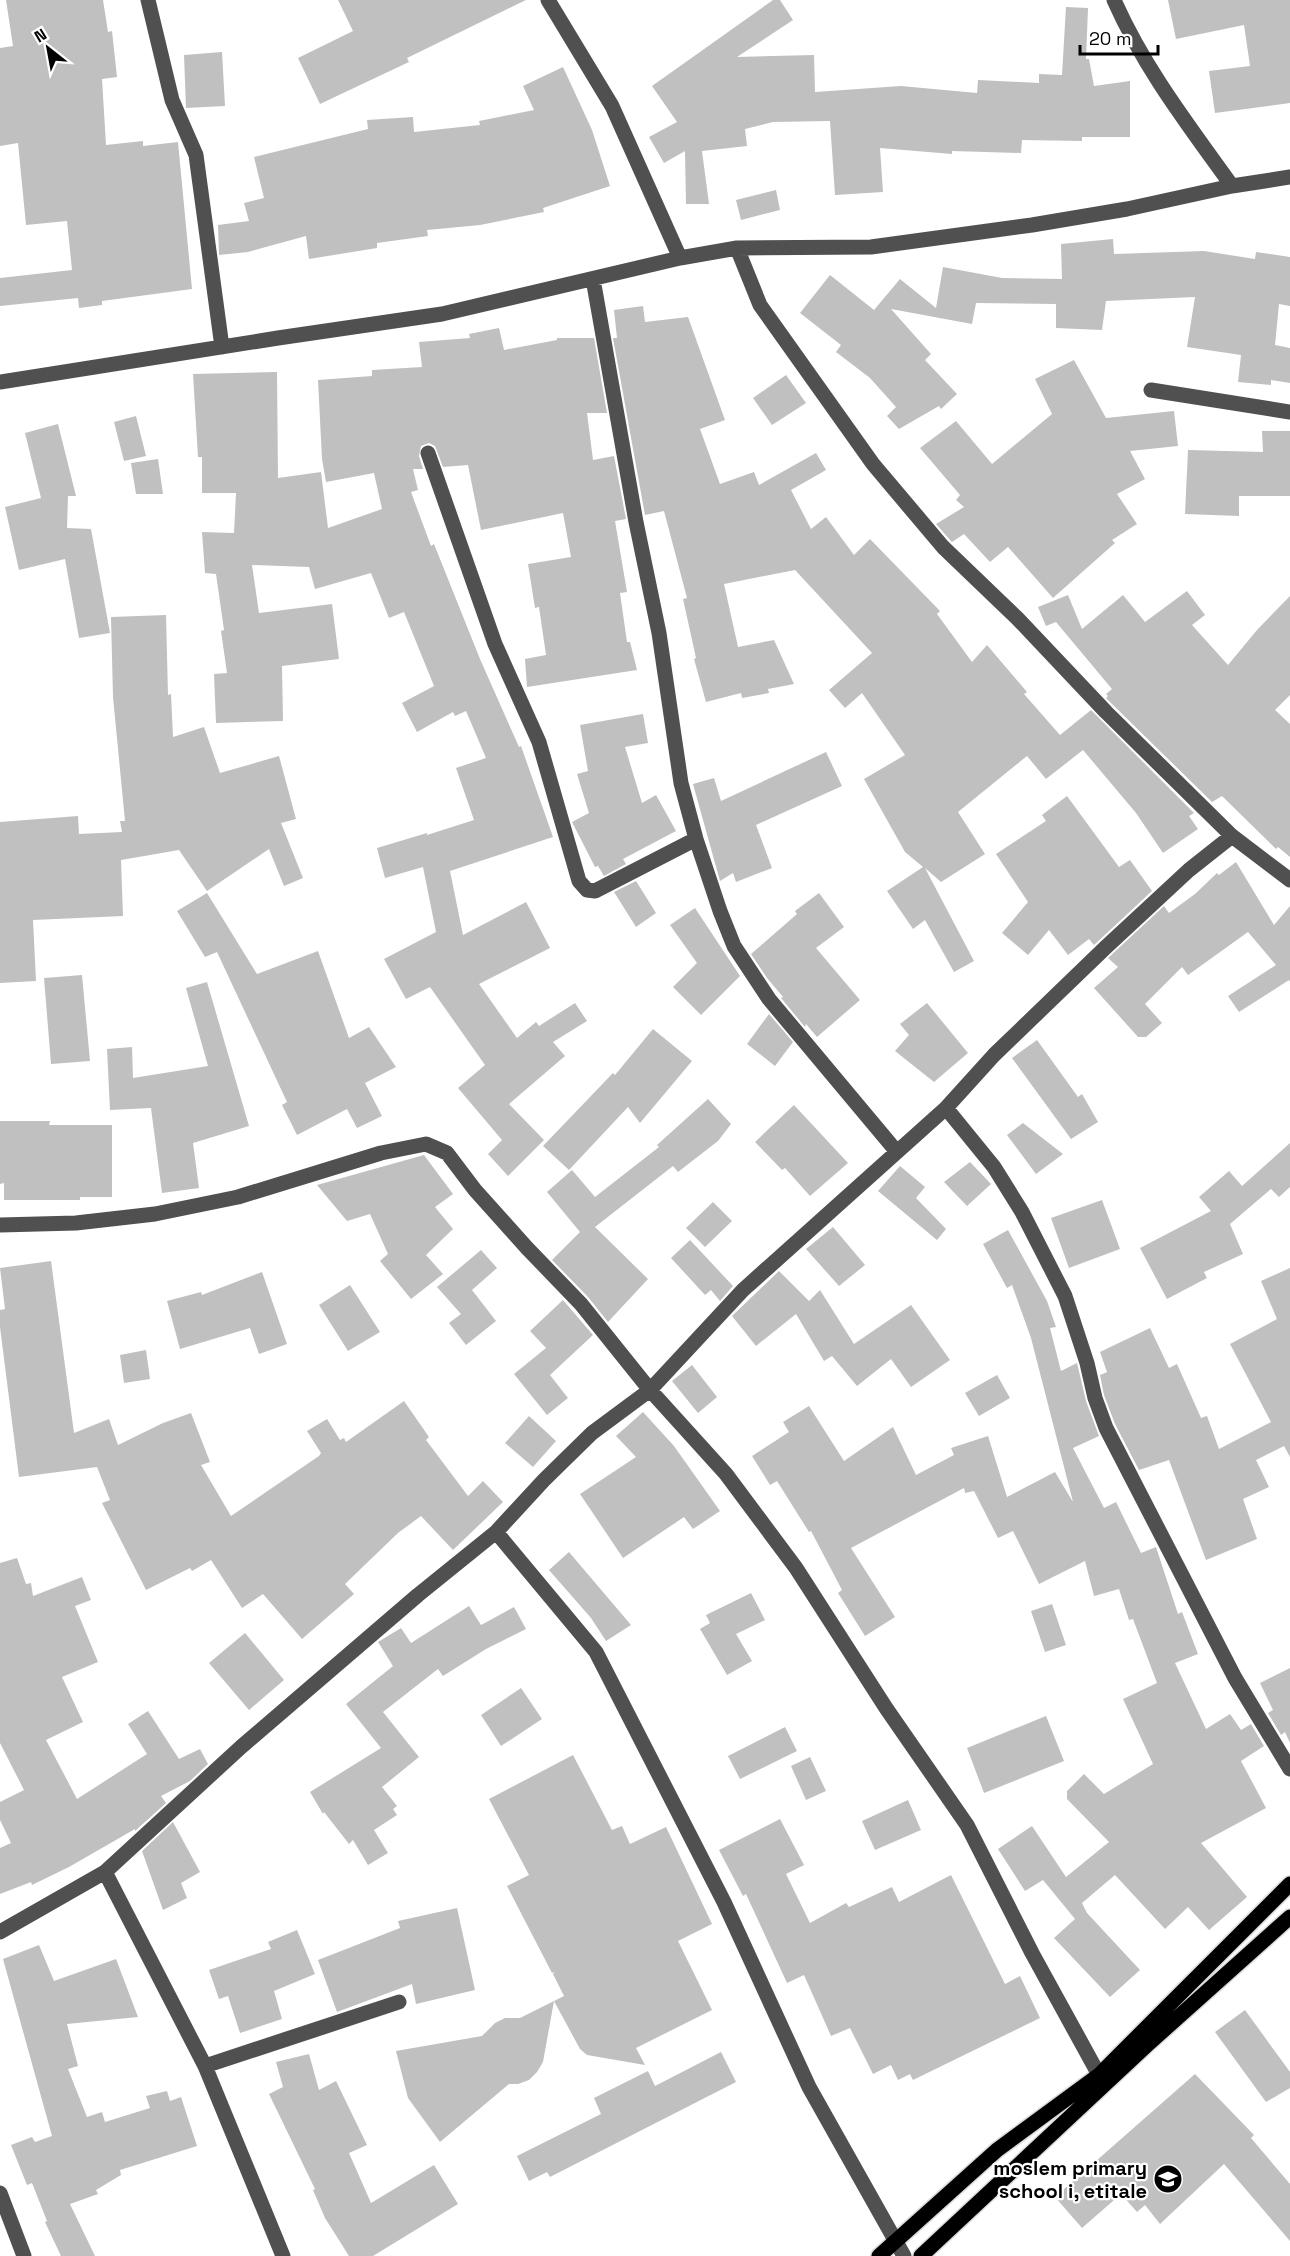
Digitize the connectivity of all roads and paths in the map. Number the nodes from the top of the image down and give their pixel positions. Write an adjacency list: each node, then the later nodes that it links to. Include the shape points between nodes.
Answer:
1 (148, 0): 9 (street, via 172,100 196,155)
2 (548, 0): 7 (street, via 612,106)
3 (1114, 0): 5 (street, via 1160,86)
4 (1290, 177): 5 (street)
5 (1232, 186): 6 (street, via 1032,225 871,247)
6 (737, 248): 7 (street); 14 (street, via 760,305 873,464 943,547)
7 (680, 258): 8 (street)
8 (593, 279): 9 (street, via 442,314); 15 (street, via 659,633 681,783)
9 (222, 347): 10 (street)
10 (0, 382)
11 (1151, 390): 12 (street)
12 (1290, 412)
13 (429, 453): 15 (street, via 495,644 539,742 579,880 587,890 596,891)
14 (1232, 836): 16 (street); 17 (street, via 1106,947 994,1055)
15 (696, 839): 18 (street, via 734,946 770,999)
16 (1290, 880)
17 (946, 1108): 18 (street); 22 (street, via 994,1167 1022,1212 1065,1296 1106,1428 1235,1678)
18 (897, 1152): 20 (street, via 742,1290)
19 (0, 1225): 20 (street, via 76,1223 155,1214 238,1197 426,1144 447,1153 475,1190 581,1304)
20 (650, 1390): 21 (street, via 592,1433); 29 (street, via 726,1474 796,1568 966,1825)
21 (496, 1532): 23 (street, via 241,1747); 31 (street, via 596,1652 724,1902 809,2087)
22 (1290, 1769)
23 (105, 1872): 26 (street); 28 (street)
24 (1290, 1884): 29 (main road)
25 (1289, 1920): 36 (main road, via 1146,2045)
26 (0, 1932)
27 (399, 2002): 28 (street)
28 (205, 2066): 33 (street)
29 (1099, 2075): 31 (main road, via 997,2150)
30 (0, 2193): 32 (street)
31 (895, 2241): 34 (main road); 35 (street)
32 (24, 2256)
33 (283, 2256)
34 (879, 2256)
35 (904, 2256)
36 (921, 2256)

